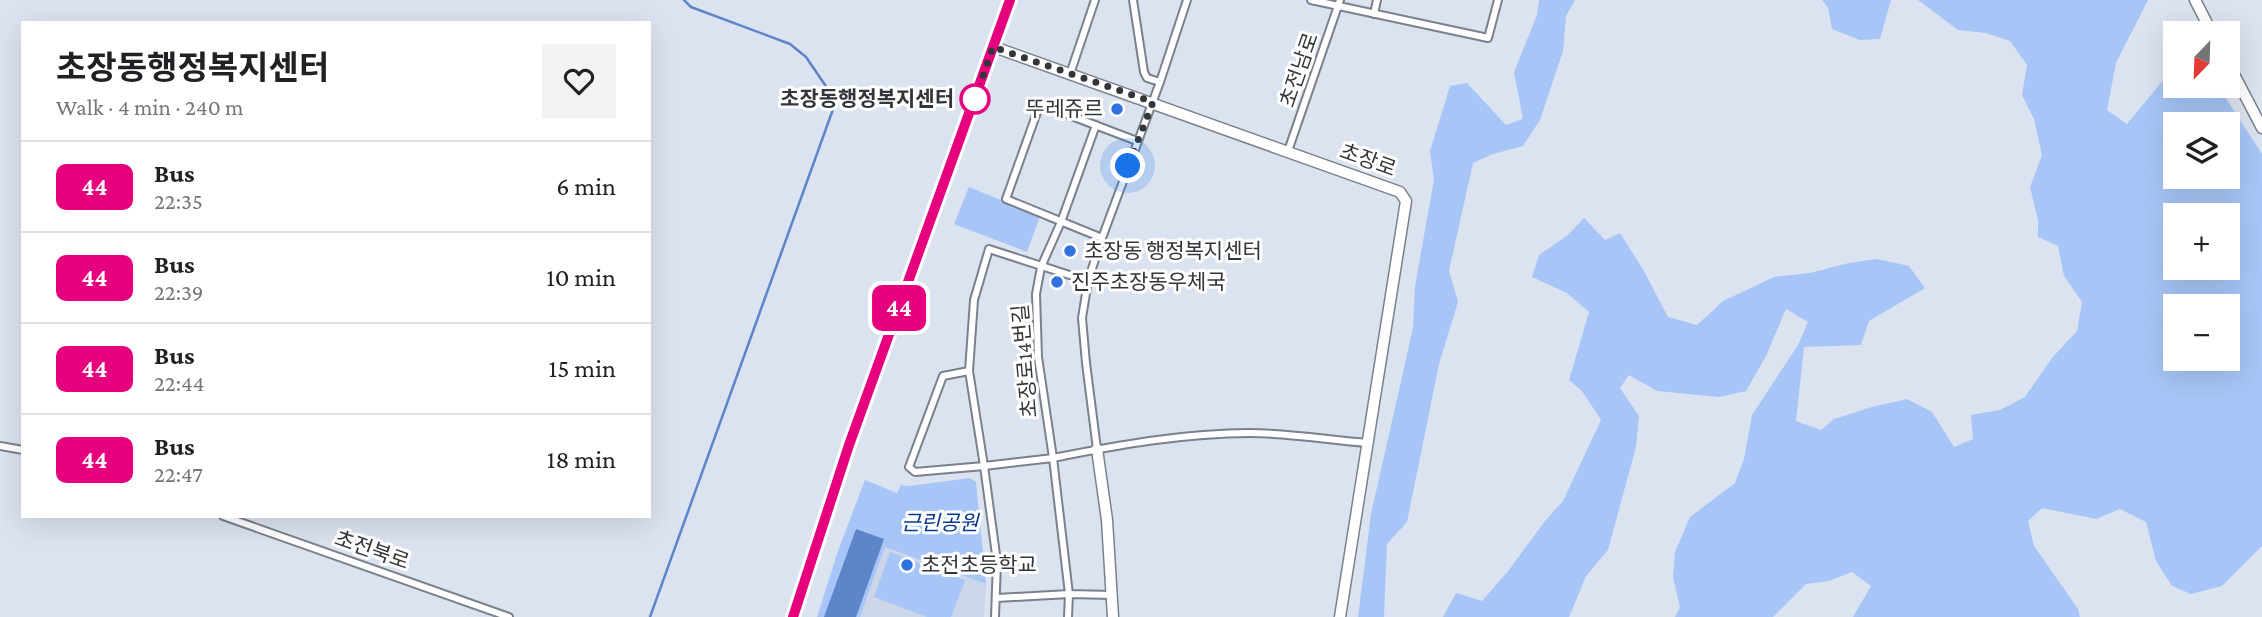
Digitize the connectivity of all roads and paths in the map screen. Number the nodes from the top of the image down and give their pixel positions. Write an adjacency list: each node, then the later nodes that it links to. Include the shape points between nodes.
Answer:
1 (1010, 0): 12 (street)
2 (1095, 0): 13 (street)
3 (1133, 0): 14 (street, via 1144,72)
4 (1187, 0): 14 (street)
5 (1311, 0): 9 (street)
6 (1377, 0): 10 (street)
7 (1498, 0): 10 (street, via 1488,38)
8 (2195, 0): 11 (street)
9 (1340, 3): 10 (street); 20 (street, 초전남로)
10 (1374, 14)
11 (2206, 21)
12 (993, 47): 13 (street, 초장로); 37 (street, via 849,445)
13 (1070, 74): 16 (street, 초장로)
14 (1160, 82): 16 (street)
15 (2240, 86): 18 (street)
16 (1153, 102): 19 (street); 20 (street, 초장로)
17 (1096, 125): 19 (street); 21 (street); 21 (street, via 1040,104 1006,200)
18 (2262, 128)
19 (1137, 141): 22 (street)
20 (1288, 151): 26 (street, 초장로, via 1400,192 1406,201)
21 (1061, 222): 22 (street); 23 (street, 초장로14번길)
22 (1102, 238): 24 (street)
23 (1041, 267): 24 (street); 25 (street, via 989,249 974,300); 30 (street, 초장로14번길, via 1036,294 1038,357)
24 (1088, 281): 28 (street, via 1082,318)
25 (969, 371): 31 (street); 31 (street, via 943,376 909,467 915,472)
26 (1368, 443): 28 (street, via 1254,433); 41 (street, 초장로)
27 (0, 446): 29 (street)
28 (1097, 449): 30 (street); 34 (street)
29 (21, 450)
30 (1053, 458): 31 (street); 33 (street, 초장로14번길)
31 (984, 466): 35 (street, via 997,562)
32 (229, 518): 36 (street, 초전북로)
33 (1069, 594): 34 (street); 35 (street); 39 (street, 초장로14번길)
34 (1113, 595): 40 (street)
35 (997, 598): 38 (street)
36 (509, 617)
37 (793, 617)
38 (995, 617)
39 (1068, 617)
40 (1112, 617)
41 (1340, 617)

